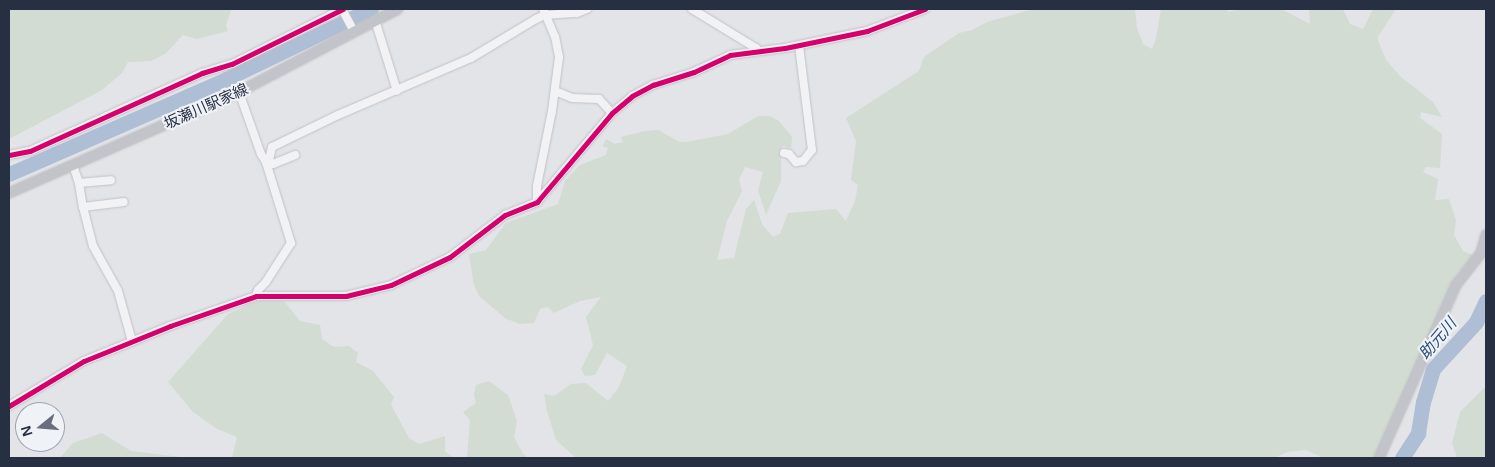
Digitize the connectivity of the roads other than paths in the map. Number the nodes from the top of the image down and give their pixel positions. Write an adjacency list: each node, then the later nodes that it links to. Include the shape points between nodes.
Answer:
1 (343, 9): 8 (street); 16 (street, via 232,64 202,73 30,151)
2 (398, 9): 7 (main road, 坂瀬川駅家線)
3 (586, 9): 6 (street, via 577,13)
4 (692, 9): 10 (street, via 756,48)
5 (925, 9): 9 (street, via 866,31)
6 (544, 12): 11 (street, via 471,58); 12 (street, via 555,36 559,57)
7 (375, 20): 8 (main road, 坂瀬川駅家線); 11 (street)
8 (352, 28): 13 (main road, 坂瀬川駅家線)
9 (799, 46): 10 (street); 15 (street, via 812,150 803,161 796,162)
10 (756, 51): 14 (street, via 730,55 694,72 653,85 632,96)
11 (397, 91): 18 (street, via 272,146)
12 (555, 91): 14 (street, via 572,98 599,99); 24 (street, via 537,186)
13 (239, 92): 18 (street, via 260,154); 19 (main road, 坂瀬川駅家線)
14 (612, 113): 24 (street)
15 (784, 153)
16 (9, 155)
17 (296, 155): 18 (street, via 273,164)
18 (266, 162): 28 (street, via 291,243)
19 (73, 165): 21 (street); 22 (main road, 坂瀬川駅家線)
20 (112, 180): 21 (street)
21 (79, 183): 25 (street)
22 (9, 193)
23 (124, 202): 25 (street)
24 (537, 202): 28 (street, via 505,215 450,257 392,285 346,296)
25 (82, 206): 29 (street, via 93,246 118,291)
26 (1486, 235): 27 (main road)
27 (1484, 253): 31 (main road, via 1456,285)
28 (256, 296): 29 (street)
29 (132, 341): 30 (street, via 84,361)
30 (9, 406)
31 (1379, 458)

